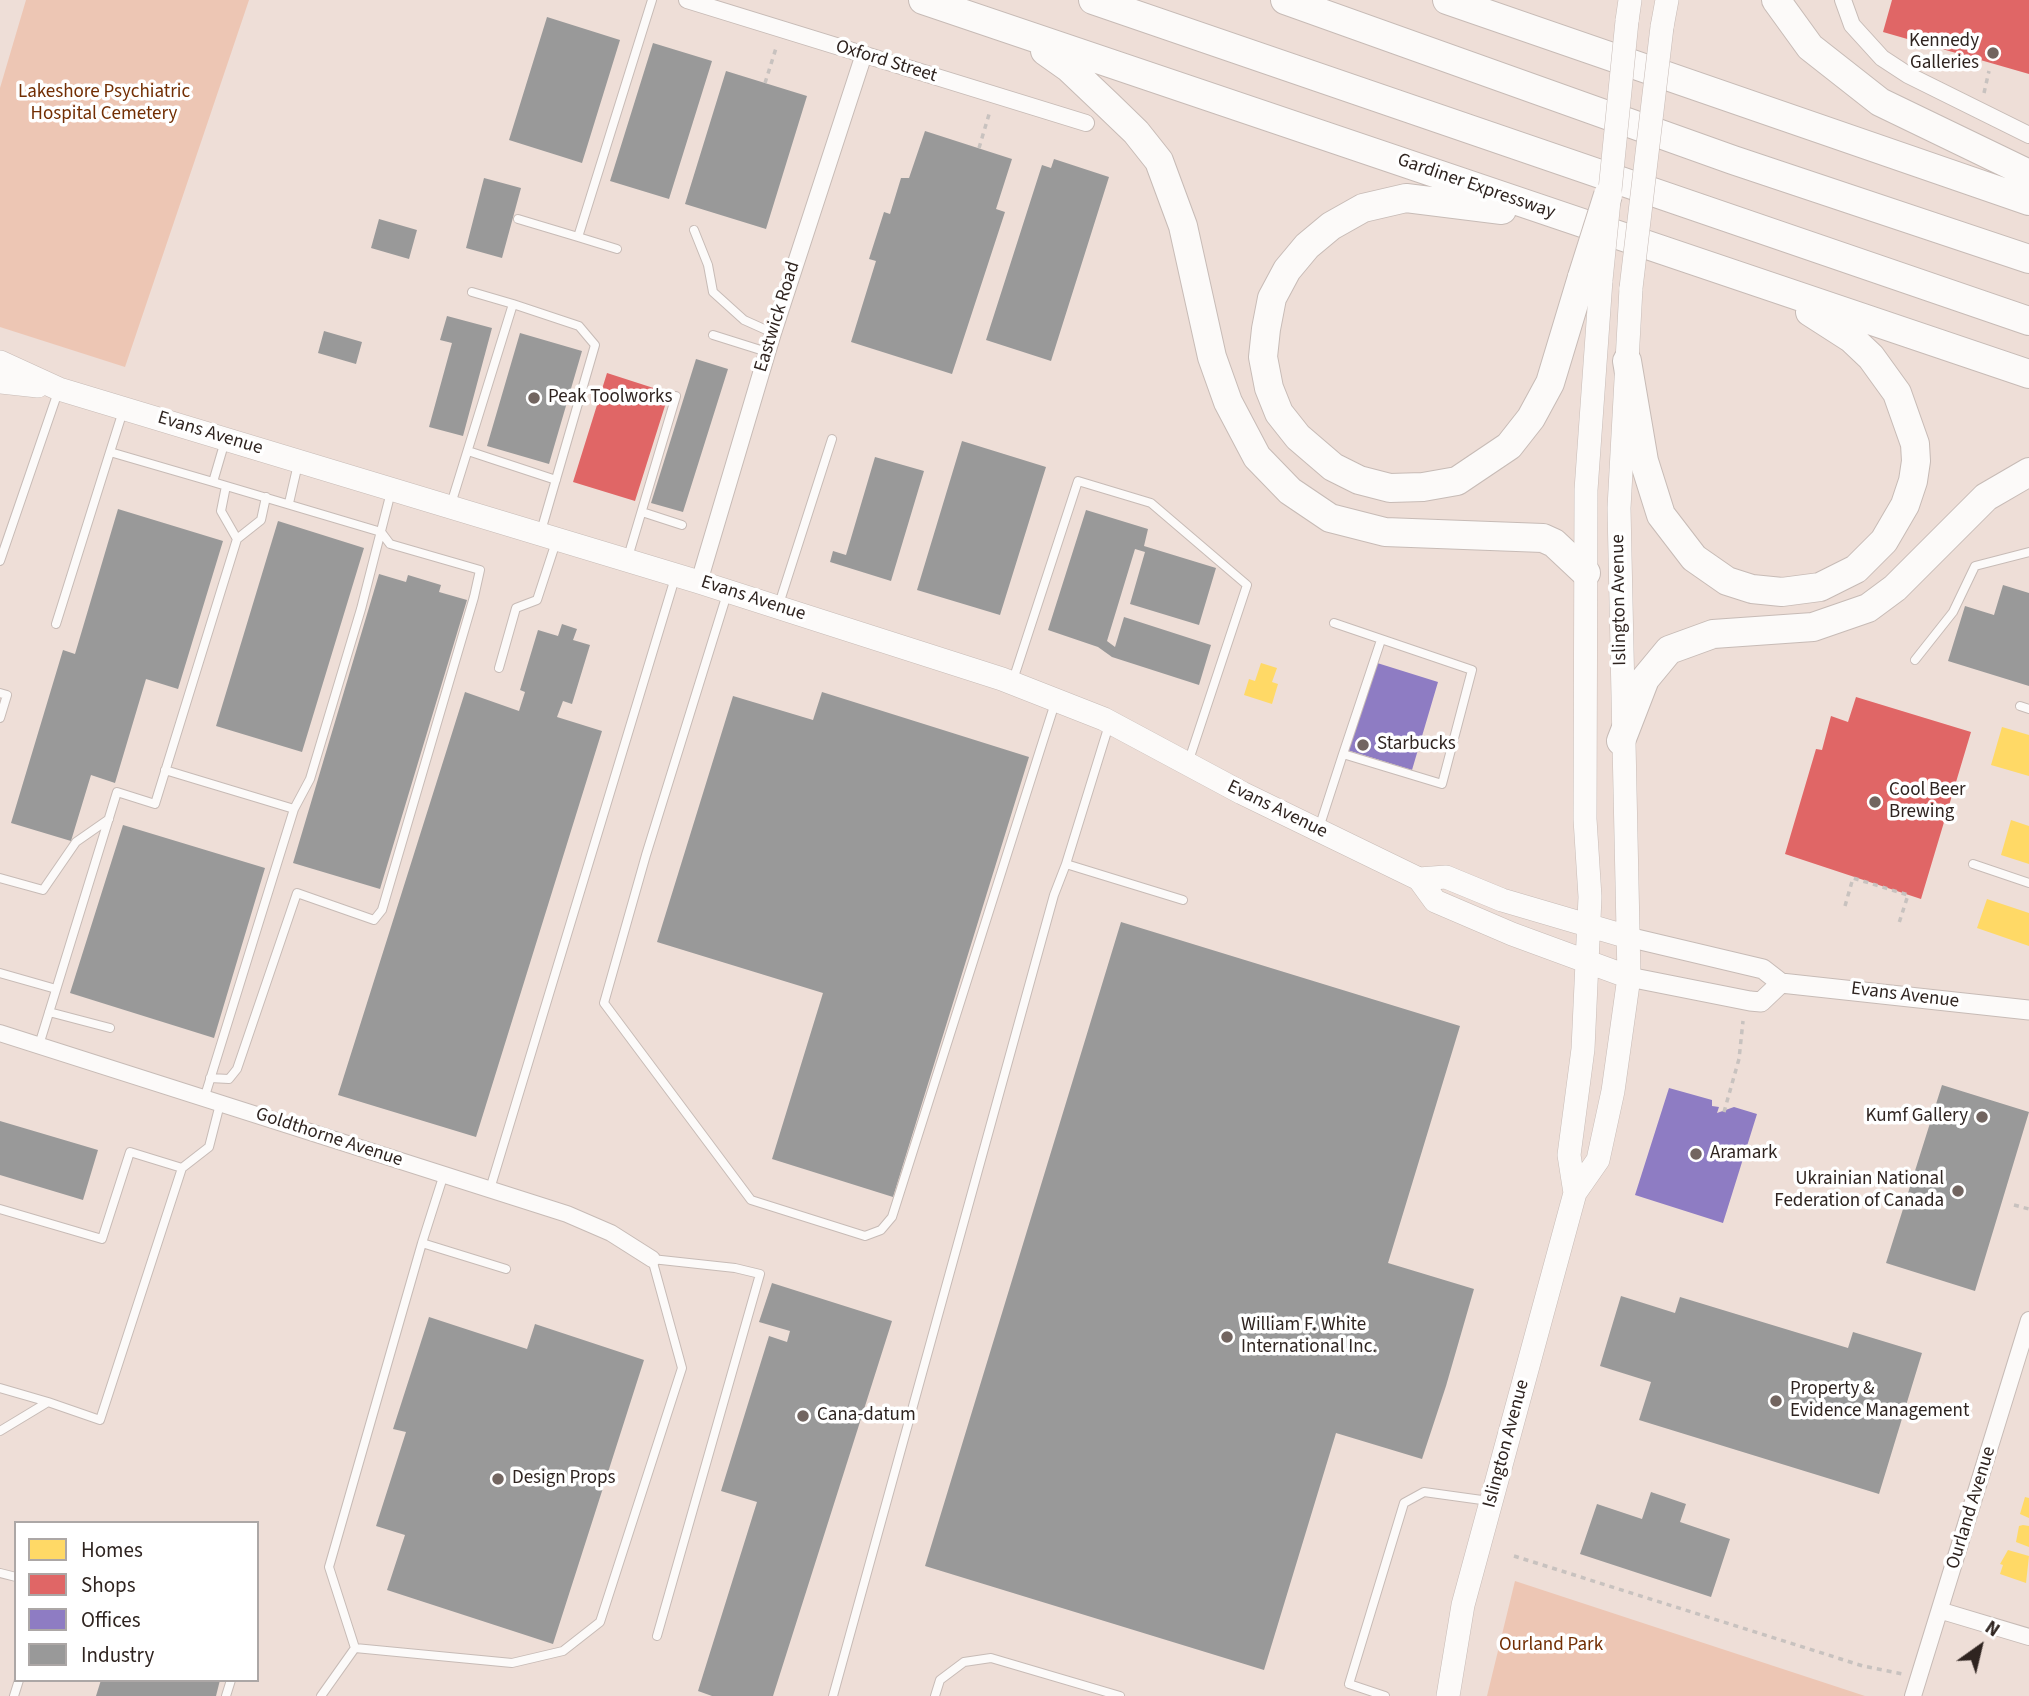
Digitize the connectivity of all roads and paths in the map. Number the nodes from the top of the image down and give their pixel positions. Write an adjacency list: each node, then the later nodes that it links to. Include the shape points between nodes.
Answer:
1 (652, 0): 25 (lane)
2 (687, 0): 11 (street, Oxford Street)
3 (923, 0): 12 (highway, Gardiner Expressway)
4 (1093, 0): 32 (highway)
5 (1285, 0): 27 (highway, via 1733,160)
6 (1447, 0): 21 (highway)
7 (1667, 0): 36 (main road, Islington Avenue, bridge)
8 (1776, 0): 19 (highway, via 1810,47 1880,102)
9 (1843, 0): 17 (street, via 1859,35 1882,58 1908,75)
10 (1629, 10): 20 (main road, bridge)
11 (781, 29): 13 (street, Oxford Street); 14 (path)
12 (1020, 33): 23 (highway, Gardiner Expressway); 64 (highway, via 1069,68 1136,132 1159,161 1183,226 1212,357 1228,402 1257,457 1290,491 1330,517 1385,532 1543,538)
13 (864, 54): 15 (street, Oxford Street); 33 (street, Eastwick Road)
14 (765, 83)
15 (994, 95): 16 (street, Oxford Street); 18 (path)
16 (1086, 123)
17 (2028, 131)
18 (979, 148)
19 (2029, 174)
20 (1608, 195): 28 (highway, bridge)
21 (2029, 201)
22 (518, 219): 25 (lane)
23 (1573, 221): 28 (highway, via 1406,198 1363,208 1307,246 1272,298 1264,348 1269,388 1279,413 1298,438 1333,467 1359,481 1390,488 1457,481 1509,446 1531,418); 29 (highway, Gardiner Expressway)
24 (694, 230): 33 (lane, via 713,292 744,320)
25 (578, 237): 26 (lane)
26 (617, 249)
27 (2029, 259)
28 (1592, 278): 64 (main road, Islington Avenue)
29 (1762, 285): 36 (highway, via 1852,339 1871,357 1897,393 1915,444 1913,481 1896,525 1871,556 1838,580 1782,592 1752,589 1727,581 1694,558 1661,515 1643,461); 38 (highway, Gardiner Expressway)
30 (472, 292): 31 (lane)
31 (513, 304): 45 (lane); 49 (lane, via 579,326 595,345)
32 (2029, 321)
33 (773, 333): 35 (street, Eastwick Road)
34 (713, 335): 35 (lane)
35 (767, 352): 66 (street, Eastwick Road)
36 (1627, 361): 79 (main road, Islington Avenue, via 1619,508)
37 (0, 362): 40 (main road, Evans Avenue)
38 (2029, 374)
39 (0, 382): 40 (main road, Evans Avenue)
40 (59, 389): 42 (main road, Evans Avenue); 63 (lane)
41 (676, 396): 56 (lane)
42 (124, 408): 43 (main road, Evans Avenue); 46 (lane)
43 (226, 439): 47 (main road, Evans Avenue); 50 (lane)
44 (832, 439): 68 (lane)
45 (468, 451): 49 (lane); 55 (lane)
46 (110, 452): 50 (lane); 70 (lane)
47 (299, 461): 52 (main road, Evans Avenue); 54 (lane)
48 (2029, 471): 79 (highway, via 1986,497 1895,588 1868,608 1813,627 1713,634 1669,650 1645,679)
49 (556, 480): 59 (lane)
50 (213, 482): 51 (lane)
51 (226, 486): 53 (lane); 60 (lane, via 221,511)
52 (391, 489): 55 (main road, Evans Avenue); 58 (lane)
53 (267, 497): 54 (lane); 60 (lane, via 261,520)
54 (289, 503): 58 (lane)
55 (450, 507): 59 (main road, Evans Avenue)
56 (642, 512): 57 (lane); 62 (lane)
57 (682, 525)
58 (382, 532): 83 (lane, via 310,779); 107 (lane, via 390,544 480,570 382,910 374,920 297,893 236,1069 229,1079)
59 (549, 536): 62 (main road, Evans Avenue); 73 (lane, via 537,600 516,608)
60 (237, 538): 82 (lane)
61 (2029, 552): 72 (lane, via 1975,566 1953,612)
62 (627, 560): 65 (main road, Evans Avenue)
63 (0, 561)
64 (1586, 573): 94 (main road, Islington Avenue)
65 (676, 575): 66 (main road, Evans Avenue); 112 (lane)
66 (699, 582): 67 (main road, Evans Avenue)
67 (728, 591): 68 (main road, Evans Avenue); 76 (lane, via 604,1003 751,1200 865,1236 881,1230 892,1217)
68 (778, 607): 74 (main road, Evans Avenue)
69 (1334, 623): 71 (lane)
70 (57, 624)
71 (1381, 639): 80 (lane); 80 (lane, via 1472,670 1441,784)
72 (1915, 660)
73 (499, 668)
74 (1012, 682): 76 (main road, Evans Avenue); 81 (lane, via 1078,481 1151,503 1247,585)
75 (0, 693): 77 (lane, via 7,695)
76 (1056, 700): 78 (main road, Evans Avenue)
77 (0, 718)
78 (1110, 722): 81 (main road, Evans Avenue); 86 (lane)
79 (1622, 741): 95 (main road, Islington Avenue)
80 (1343, 754): 85 (lane)
81 (1188, 764): 85 (main road, Evans Avenue)
82 (165, 770): 83 (lane); 84 (lane, via 155,804 117,792)
83 (293, 808): 107 (lane)
84 (109, 819): 88 (lane, via 76,842 43,890); 100 (lane)
85 (1318, 831): 89 (main road, Evans Avenue)
86 (1066, 864): 91 (lane); 132 (lane)
87 (1973, 864): 90 (lane)
88 (0, 878)
89 (1419, 878): 94 (main road, Evans Avenue, via 1446,877); 96 (main road, Evans Avenue, via 1435,901)
90 (2029, 883)
91 (1183, 900)
92 (1845, 906): 93 (path, via 1853,878 1908,895)
93 (1899, 923)
94 (1589, 927): 95 (main road, Evans Avenue); 96 (main road, Islington Avenue)
95 (1628, 937): 98 (main road, Islington Avenue); 99 (street, Evans Avenue, via 1763,970)
96 (1588, 963): 98 (main road, Evans Avenue); 113 (main road, Islington Avenue, via 1569,1155)
97 (0, 973): 100 (lane)
98 (1629, 977): 99 (street, Evans Avenue, via 1760,1002); 113 (main road, Islington Avenue, via 1598,1160)
99 (1781, 984): 101 (street, Evans Avenue)
100 (56, 989): 102 (lane)
101 (2029, 1010)
102 (49, 1012): 104 (lane); 106 (lane)
103 (1744, 1021): 109 (path)
104 (110, 1028)
105 (0, 1033): 106 (street, Goldthorne Avenue)
106 (39, 1045): 108 (street, Goldthorne Avenue)
107 (210, 1078): 108 (lane)
108 (212, 1101): 110 (lane, via 209,1147); 111 (street, Goldthorne Avenue)
109 (1724, 1112)
110 (181, 1168): 115 (lane, via 130,1152 102,1239); 122 (lane, via 100,1420)
111 (444, 1174): 112 (street, Goldthorne Avenue); 117 (lane)
112 (490, 1189): 118 (street, Goldthorne Avenue, via 568,1214 611,1233)
113 (1575, 1193): 124 (main road, Islington Avenue)
114 (2014, 1205): 116 (path)
115 (0, 1209)
116 (2029, 1209)
117 (422, 1244): 119 (lane); 129 (lane, via 330,1567)
118 (652, 1259): 127 (lane, via 760,1274); 129 (lane, via 682,1368 600,1622 563,1651 512,1663)
119 (506, 1269)
120 (2029, 1320): 126 (street, Ourland Avenue)
121 (0, 1388): 122 (lane)
122 (48, 1402): 123 (lane)
123 (0, 1430)
124 (1492, 1501): 135 (lane, via 1424,1492 1405,1503 1349,1684); 136 (main road, Islington Avenue, via 1463,1605)
125 (1514, 1556): 130 (path, via 1863,1666)
126 (1942, 1611): 128 (street); 130 (street, Ourland Avenue)
127 (657, 1636)
128 (2029, 1637)
129 (355, 1648): 131 (lane)
130 (1919, 1677): 137 (street, Ourland Avenue)
131 (321, 1696)
132 (833, 1696)
133 (935, 1696): 134 (lane, via 940,1680 964,1662 991,1658)
134 (1121, 1696)
135 (1385, 1696)
136 (1448, 1696)
137 (1913, 1696)

